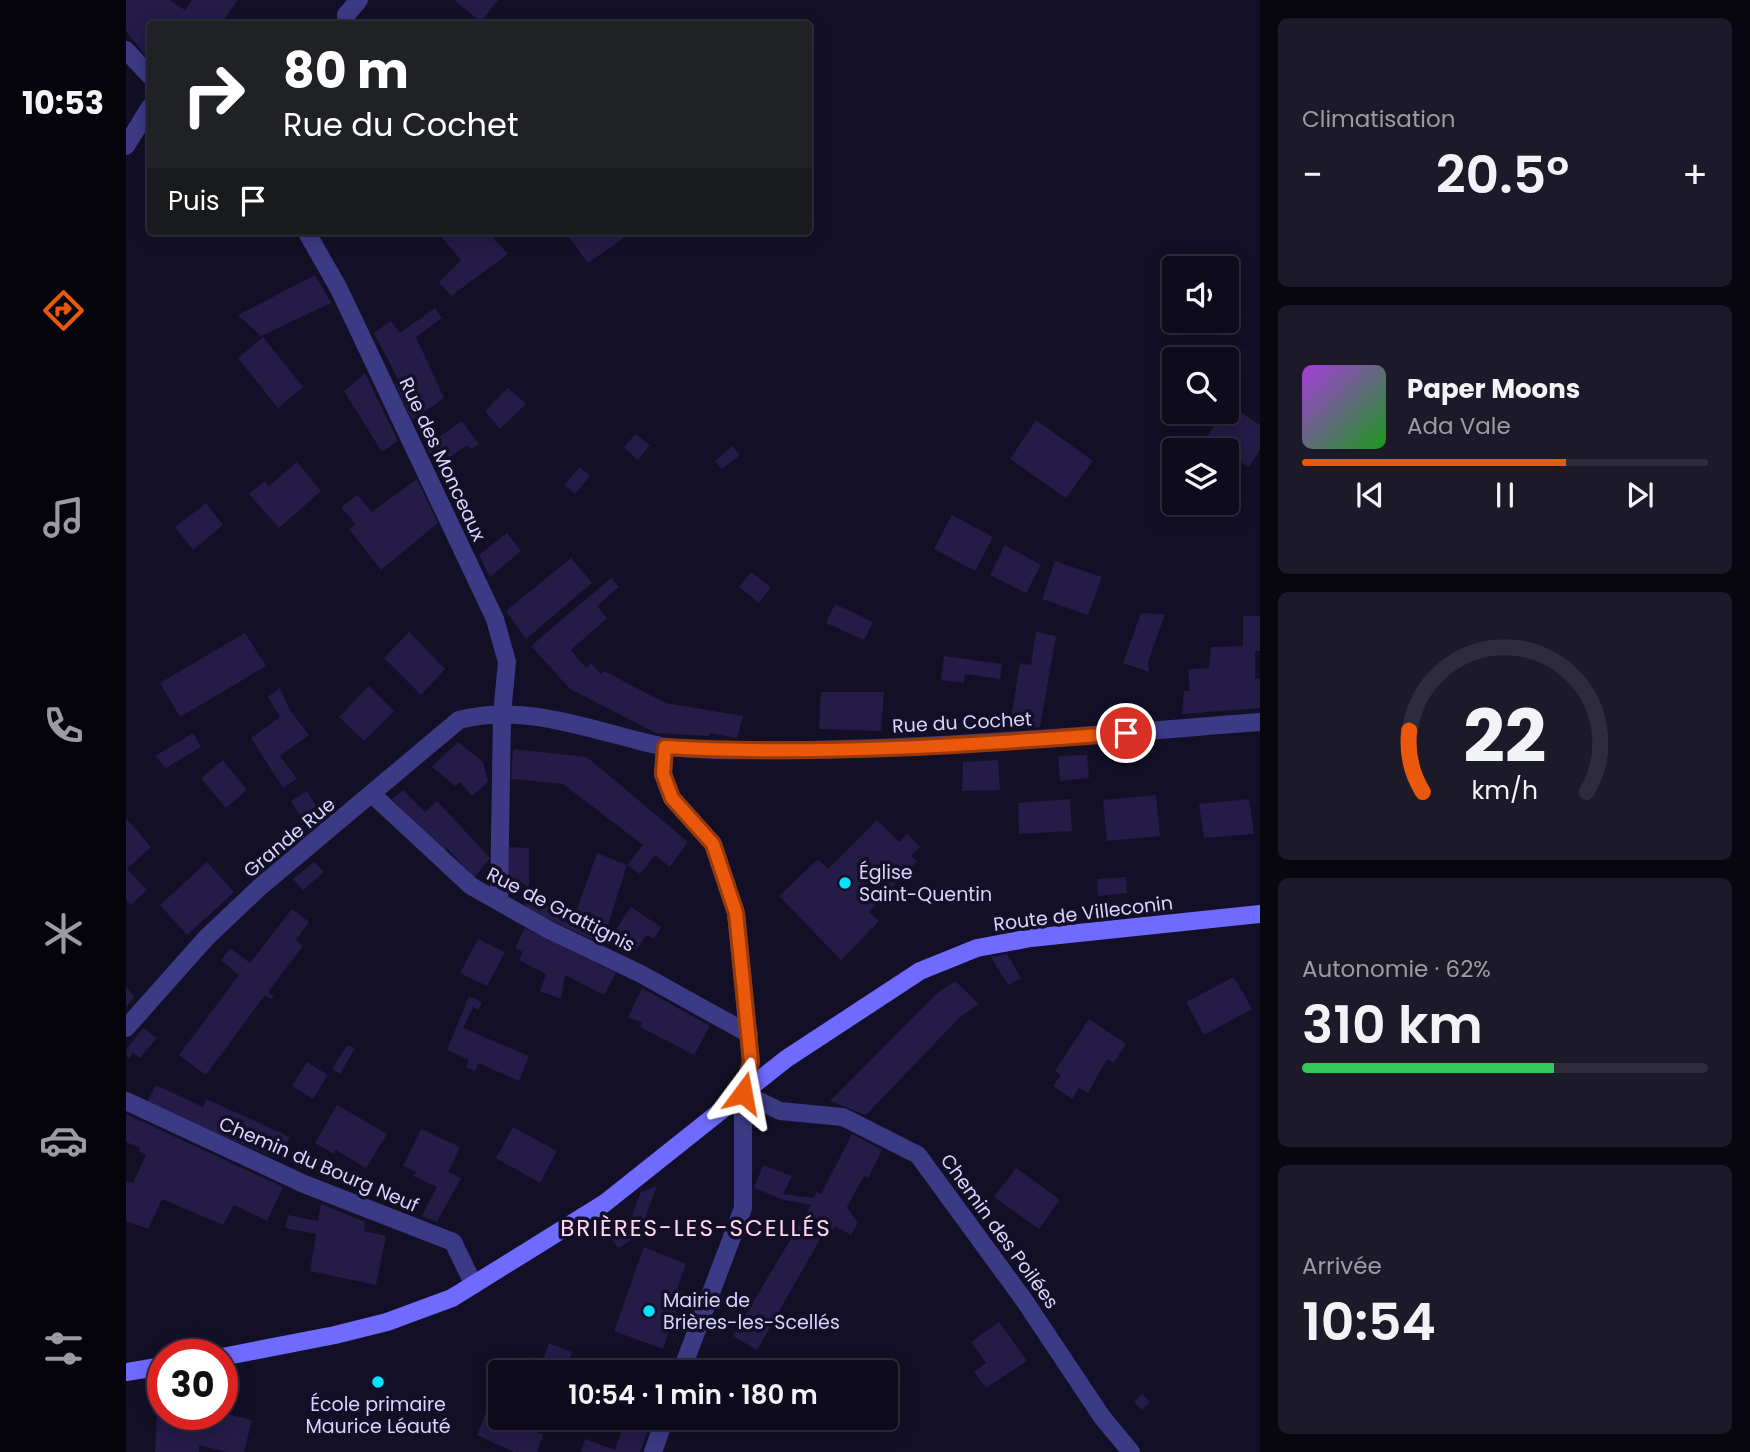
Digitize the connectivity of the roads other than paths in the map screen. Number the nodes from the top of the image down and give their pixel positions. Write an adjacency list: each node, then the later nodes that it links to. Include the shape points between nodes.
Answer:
1 (359, 0): 2 (street, via 346,15)
2 (347, 21)
3 (126, 50): 4 (street)
4 (147, 73)
5 (147, 112): 6 (street)
6 (126, 146)
7 (308, 235): 8 (street, Rue des Monceaux, via 345,301 495,619 507,662)
8 (502, 714): 10 (street, Rue du Cochet, via 567,722); 11 (street, Grande Rue, via 459,720); 12 (street, Rue des Monceaux)
9 (1260, 722): 10 (street, Rue du Cochet, via 965,745)
10 (665, 747): 15 (street, via 663,774 672,798 713,844 736,913)
11 (373, 795): 12 (street, Rue de Grattignis, via 471,886); 14 (street, Grande Rue, via 261,886 206,938)
12 (499, 902): 15 (street, Rue de Grattignis)
13 (1260, 914): 16 (main road, Route de Villeconin, via 977,948 920,971 866,1003)
14 (126, 1028)
15 (749, 1034): 16 (street, via 751,1062)
16 (743, 1093): 18 (main road, Route de Villeconin, via 605,1203); 20 (street, via 743,1208); 25 (street, Chemin des Poilées, via 780,1111 843,1117 918,1155)
17 (126, 1101): 18 (street, Chemin du Bourg Neuf, via 304,1184 453,1242)
18 (474, 1285): 19 (main road, Route de Villeconin, via 387,1322)
19 (238, 1354)
20 (686, 1360)
21 (147, 1369): 22 (main road)
22 (126, 1372)
23 (661, 1430): 24 (street)
24 (653, 1452)
25 (1130, 1452)

